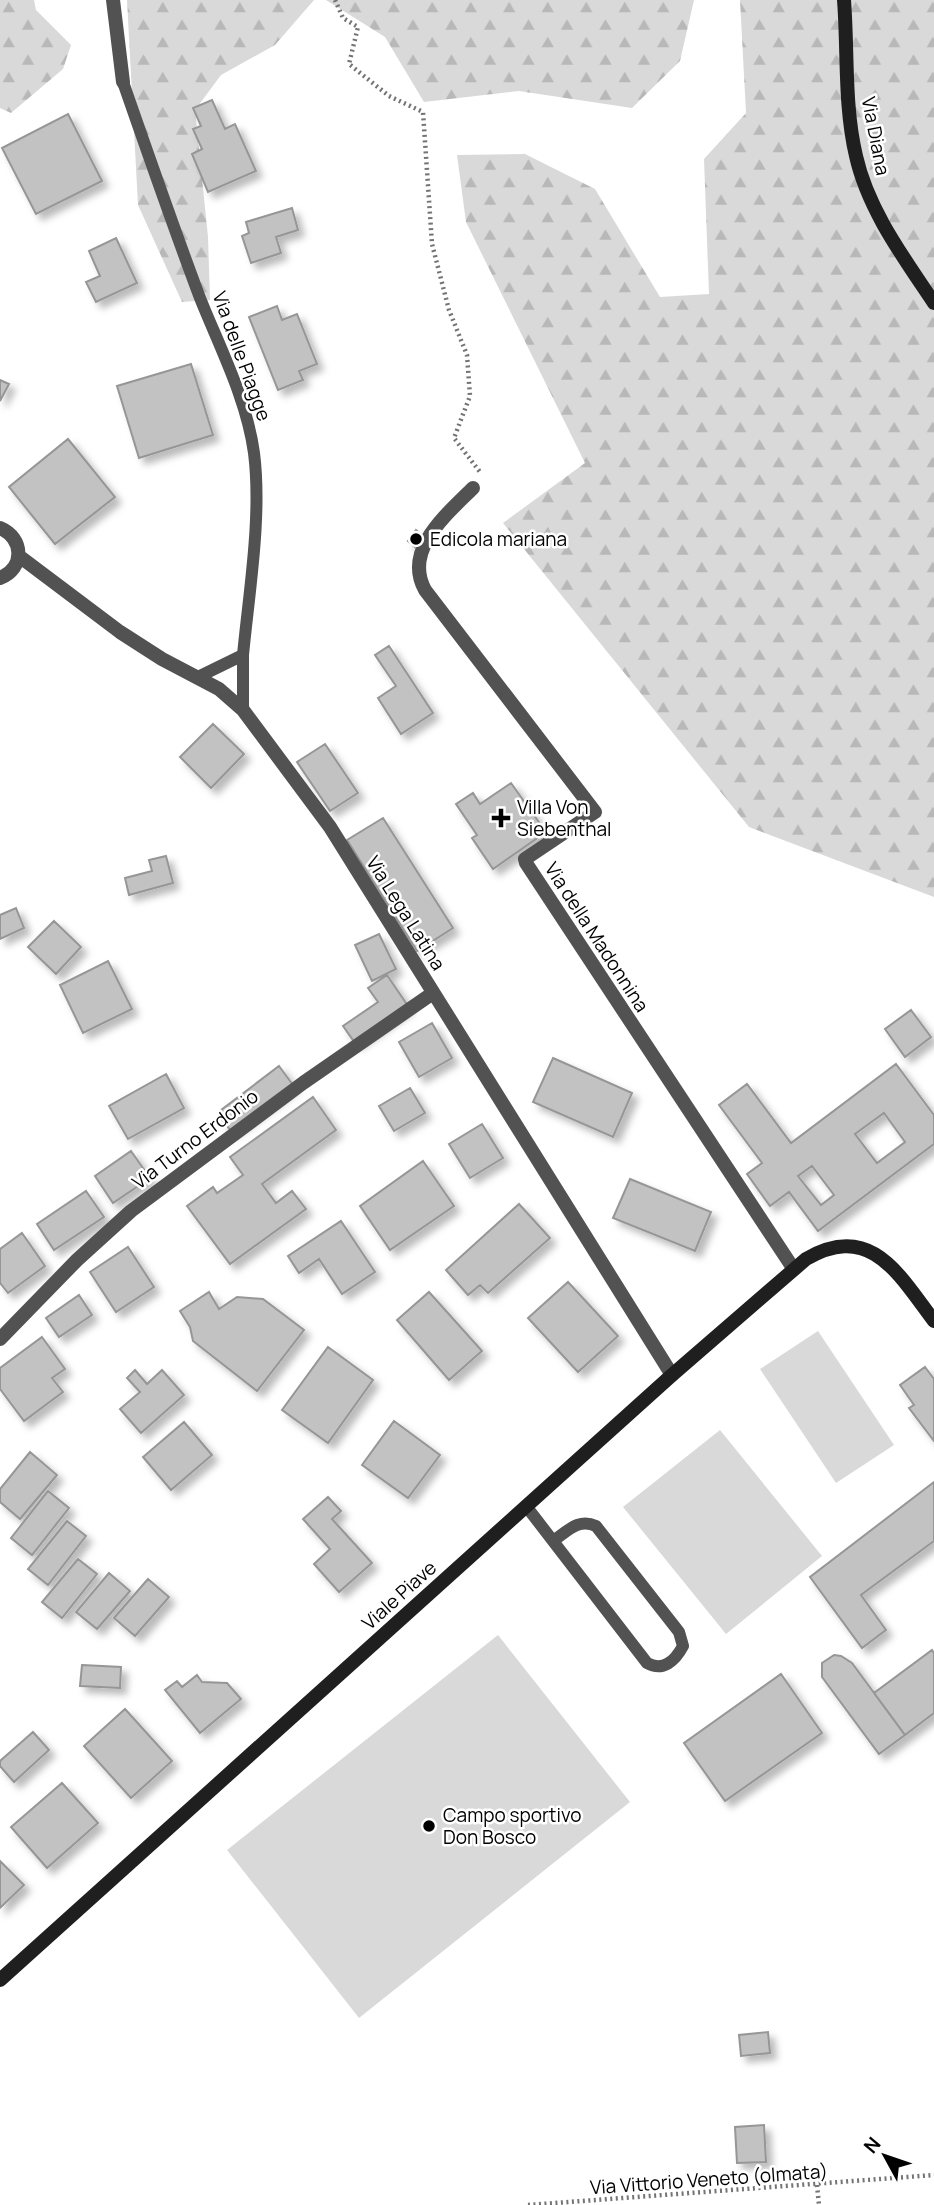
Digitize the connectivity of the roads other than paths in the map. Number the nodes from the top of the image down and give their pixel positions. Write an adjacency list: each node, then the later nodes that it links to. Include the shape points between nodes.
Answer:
1 (113, 0): 3 (street)
2 (844, 0): 4 (street, Via Diana, via 850,116 860,169 870,197)
3 (123, 82): 9 (lane, Via delle Piagge, via 251,438 256,506)
4 (934, 303)
5 (473, 488): 13 (street, Via della Madonnina, via 421,550 418,570 425,590 595,812 525,859 526,863)
6 (0, 528): 7 (street, via 15,539)
7 (19, 556): 8 (street, via 13,570); 10 (street, Via Lega Latina, via 120,632)
8 (0, 578)
9 (243, 655): 10 (lane); 11 (lane, Via delle Piagge)
10 (198, 677): 11 (street, Via Lega Latina)
11 (243, 710): 12 (street, Via Lega Latina, via 330,827)
12 (433, 993): 15 (street, Via Turno Erdonio, via 131,1211); 16 (street, Via Lega Latina)
13 (793, 1268): 14 (street, Viale Piave, via 829,1248 853,1246 876,1252); 16 (street, Viale Piave)
14 (934, 1321)
15 (0, 1339)
16 (672, 1375): 17 (street, Viale Piave)
17 (526, 1506): 18 (lane); 19 (street, Viale Piave)
18 (553, 1541): 18 (lane, via 647,1663 654,1667 677,1658 683,1646 680,1632 596,1526 577,1524)
19 (0, 1980)

